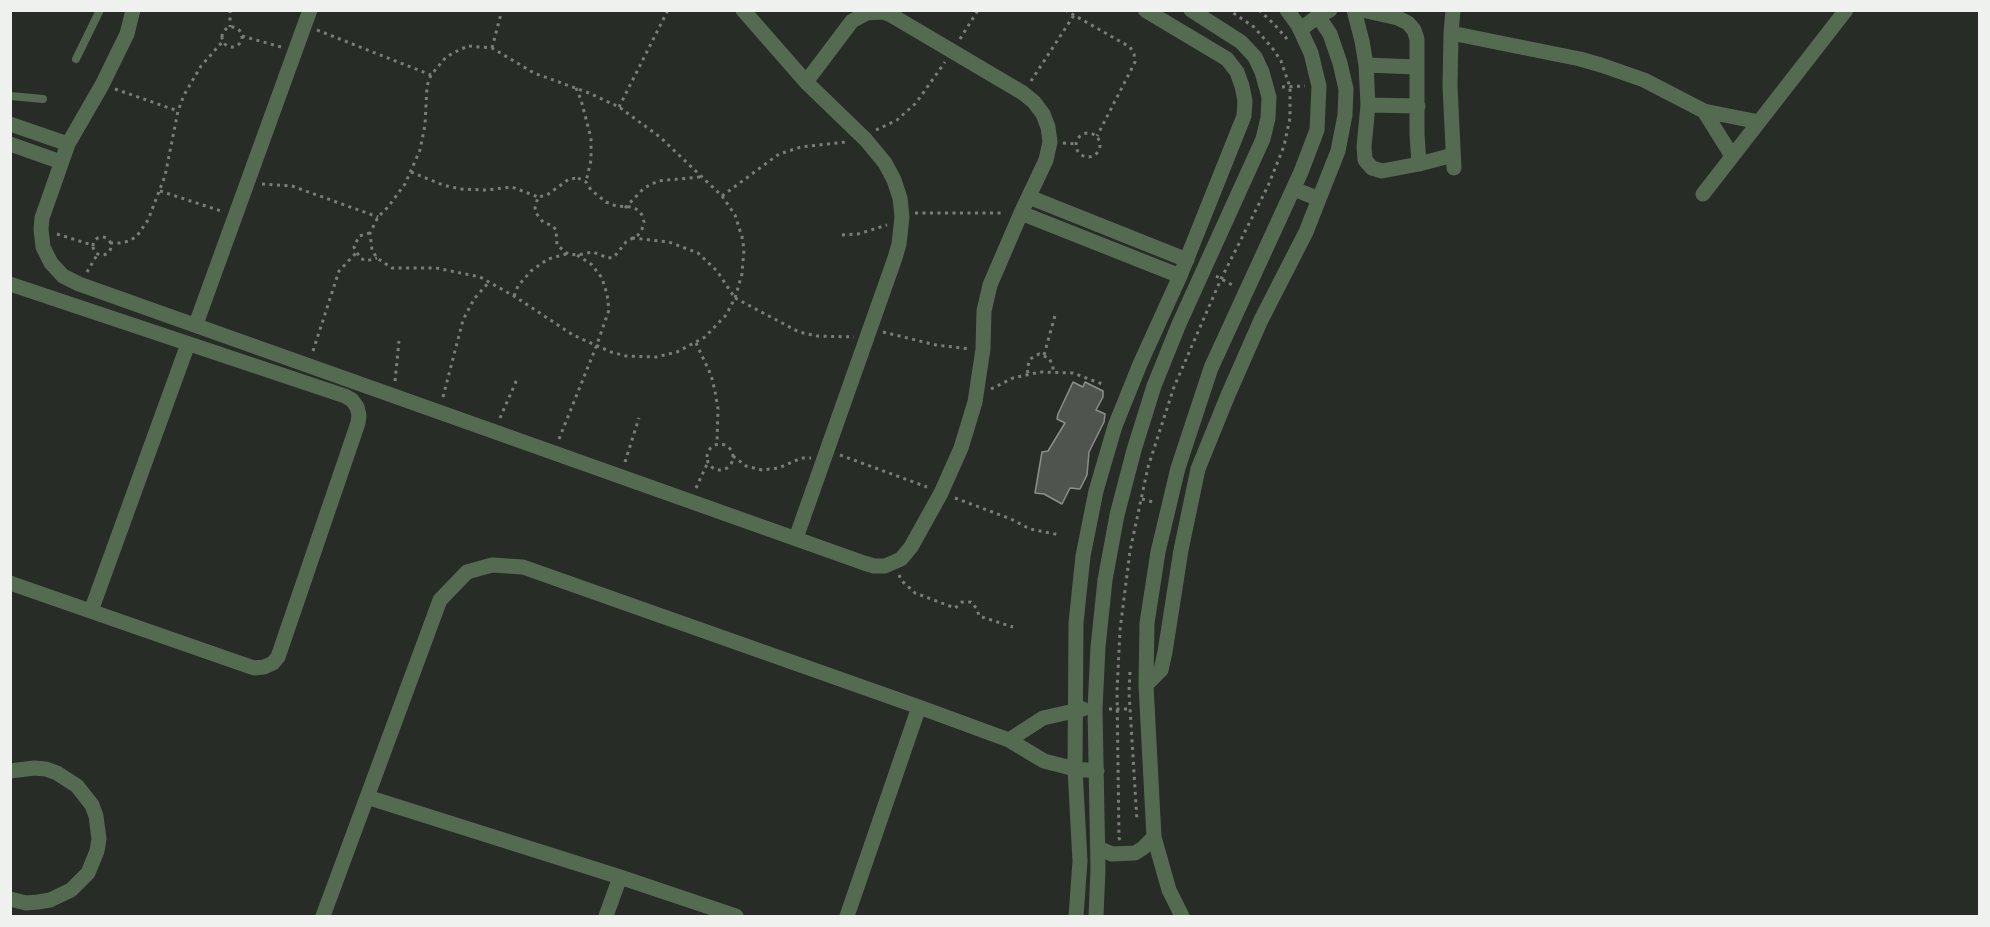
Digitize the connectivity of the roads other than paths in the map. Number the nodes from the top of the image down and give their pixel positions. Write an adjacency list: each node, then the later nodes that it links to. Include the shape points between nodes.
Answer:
1 (100, 10): 15 (lane)
2 (133, 10): 26 (street, via 127,34)
3 (743, 10): 18 (street)
4 (1145, 10): 36 (street, via 1227,59 1237,72 1245,101 1242,124)
5 (1191, 10): 46 (street, via 1241,42 1255,57 1269,97 1268,118 1263,139 1154,386 1134,450 1106,580)
6 (1287, 10): 13 (street)
7 (1354, 10): 16 (street)
8 (1362, 10): 17 (street, via 1408,23 1417,39)
9 (1454, 10): 14 (street)
10 (1846, 10): 24 (street)
11 (1324, 13): 13 (street); 34 (street, via 1346,90 1338,151)
12 (307, 18): 39 (street)
13 (1298, 22): 31 (street, via 1319,86 1317,130)
14 (1451, 33): 23 (street, via 1601,65 1644,80); 30 (street, via 1454,161)
15 (76, 59)
16 (1366, 65): 17 (street); 21 (street)
17 (1417, 67): 22 (street)
18 (806, 82): 33 (street, via 852,21 867,13 891,15 1034,102 1043,114 1050,142); 41 (street, via 885,163 900,198 902,217 899,244)
19 (10, 96): 20 (lane)
20 (43, 99)
21 (1368, 105): 22 (street); 30 (street, via 1364,147 1365,159 1372,168 1382,171)
22 (1418, 106): 30 (street)
23 (1704, 111): 24 (street); 28 (street)
24 (1759, 122): 28 (street)
25 (10, 124): 26 (street)
26 (68, 144): 29 (street)
27 (11, 148): 29 (street)
28 (1732, 156): 32 (street)
29 (61, 162): 39 (street, via 42,218 43,247 51,263 63,276 79,284)
30 (1419, 164)
31 (1294, 189): 34 (street); 44 (street, via 1211,368 1178,468 1158,552 1147,623)
32 (1703, 194)
33 (1029, 197): 35 (street); 36 (street)
34 (1319, 199): 44 (street, via 1261,320 1198,469 1161,670)
35 (1021, 213): 37 (street); 41 (street, via 990,285 975,402 961,448 911,547 901,559 874,566)
36 (1187, 260): 37 (street)
37 (1180, 276): 47 (street, via 1115,426 1096,490 1083,556 1076,623)
38 (10, 284): 40 (street)
39 (196, 324): 41 (street)
40 (188, 344): 43 (street); 43 (street, via 345,396 357,407 358,423 278,657 273,663 254,668)
41 (796, 538)
42 (10, 583): 43 (street)
43 (91, 611)
44 (1146, 685): 55 (street)
45 (919, 706): 48 (street); 54 (street, via 523,567 492,565 467,572 440,600); 62 (street)
46 (1095, 709): 47 (street); 53 (street)
47 (1075, 710): 48 (street, via 1043,718); 51 (street)
48 (1009, 740): 51 (street, via 1044,761)
49 (10, 758): 50 (street)
50 (34, 768): 52 (street); 58 (street, via 57,773 85,794 96,816 97,851 88,873 61,896 38,903)
51 (1075, 769): 53 (street); 63 (street, via 1080,861)
52 (10, 771)
53 (1097, 771): 56 (street)
54 (367, 797): 57 (street); 59 (street)
55 (1154, 837): 56 (street, via 1135,853 1112,854); 65 (street, via 1169,890)
56 (1098, 848): 64 (street)
57 (620, 877): 60 (street); 61 (street)
58 (10, 899)
59 (323, 916)
60 (606, 916)
61 (736, 916)
62 (847, 916)
63 (1076, 916)
64 (1096, 916)
65 (1182, 916)

